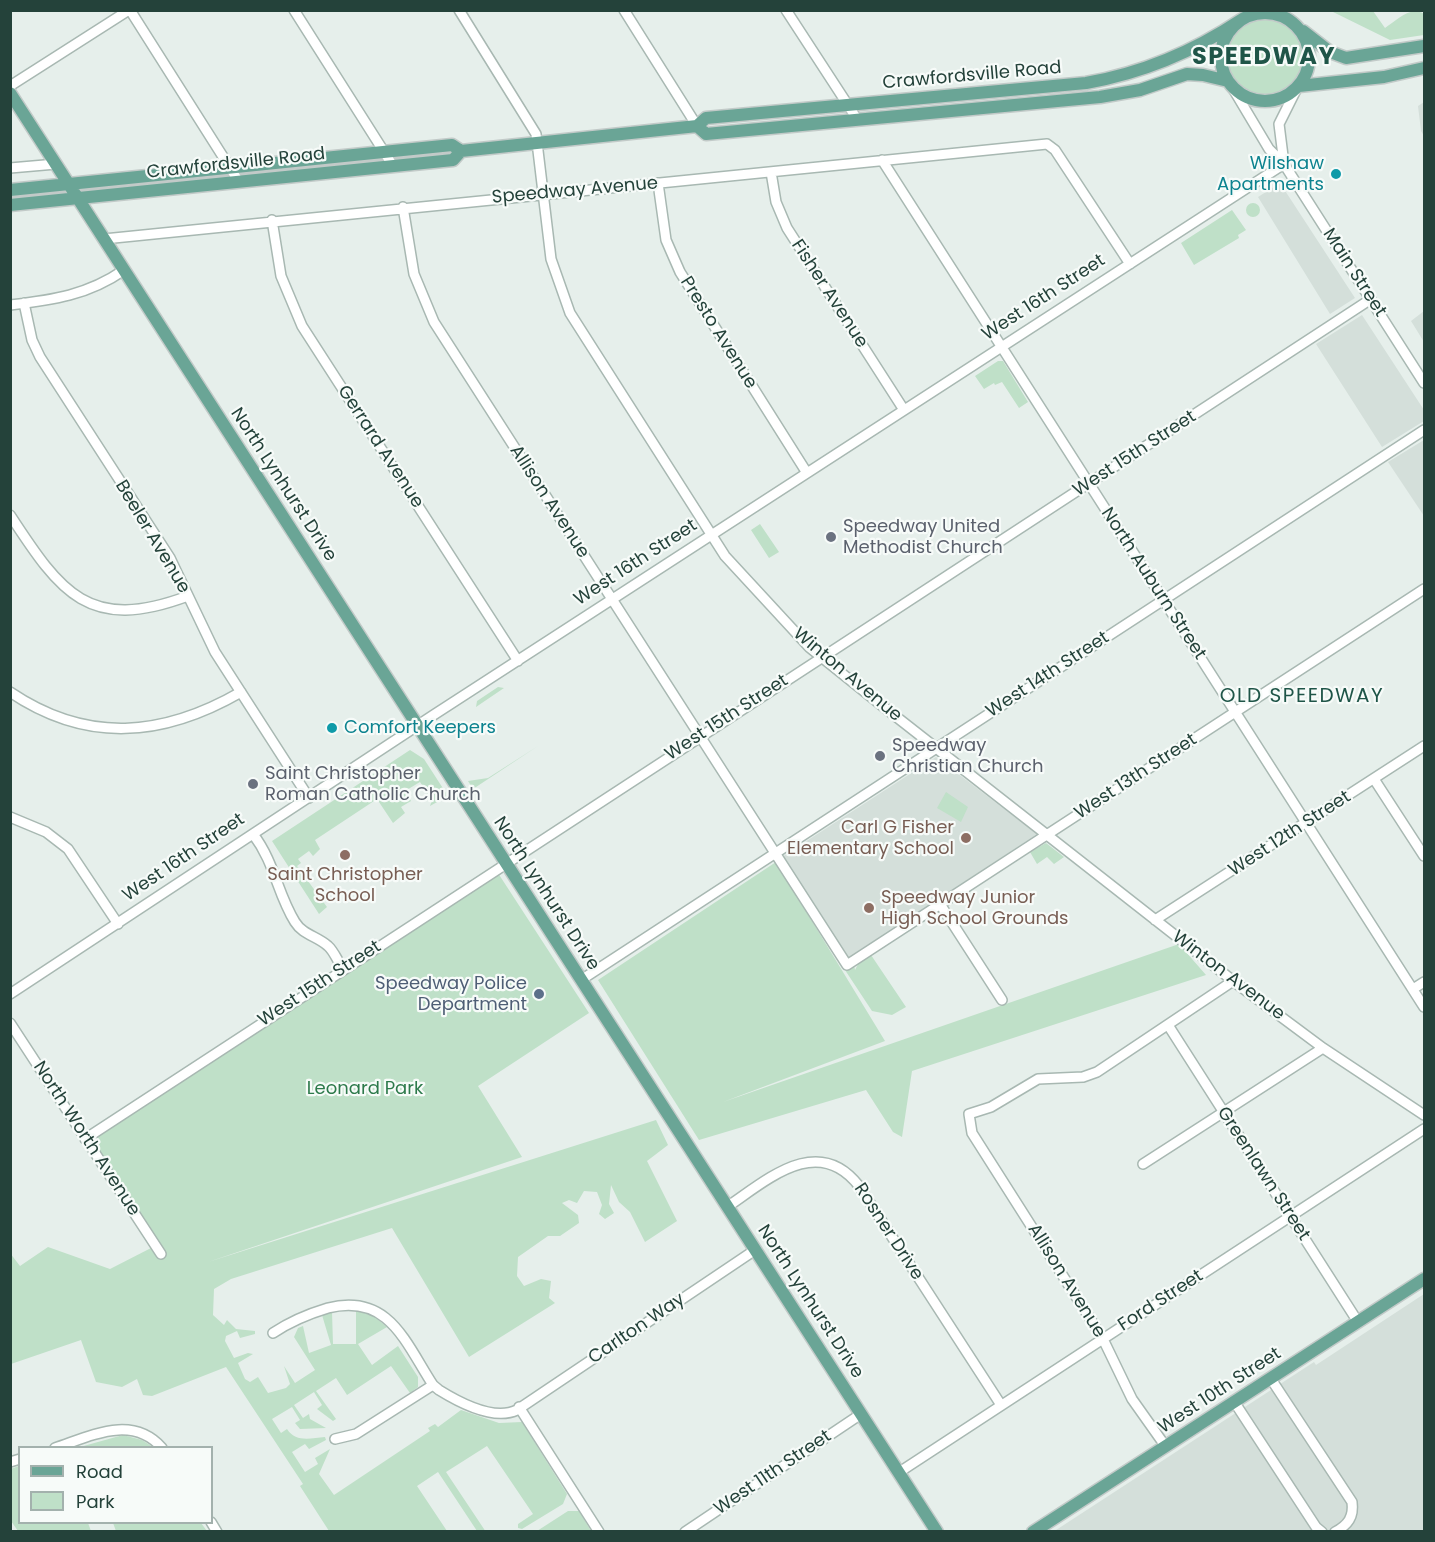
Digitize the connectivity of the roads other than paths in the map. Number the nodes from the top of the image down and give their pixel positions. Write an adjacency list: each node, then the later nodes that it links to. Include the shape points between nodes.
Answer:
1 (129, 10): 11 (street); 24 (street)
2 (294, 10): 19 (street)
3 (459, 10): 17 (street, via 526,114)
4 (624, 10): 16 (street)
5 (786, 10): 14 (street)
6 (1241, 20): 7 (main road, via 1271,13); 10 (main road, via 1228,33 1222,50 1222,68); 14 (main road, Crawfordsville Road, via 1176,57 1116,77 1070,85)
7 (1294, 23): 8 (main road, via 1330,52 1346,58); 12 (main road, via 1309,51 1308,69)
8 (1425, 46)
9 (1425, 68): 12 (main road)
10 (1230, 84): 12 (main road, via 1250,98 1268,101 1286,96); 15 (main road, Crawfordsville Road, via 1192,74 1107,96); 22 (street, Main Street, via 1269,149)
11 (10, 86)
12 (1298, 87): 22 (street, Main Street, via 1279,124)
13 (10, 93): 21 (main road, North Lynhurst Drive)
14 (847, 105): 15 (street); 16 (main road, Crawfordsville Road, via 706,118)
15 (857, 119): 16 (main road, Crawfordsville Road, via 706,134)
16 (697, 126): 17 (main road, Crawfordsville Road)
17 (539, 143): 18 (main road, Crawfordsville Road); 31 (street, Winton Avenue)
18 (461, 151): 19 (main road, Crawfordsville Road, via 452,145); 23 (main road, Crawfordsville Road, via 453,160)
19 (385, 152): 23 (street); 24 (main road, Crawfordsville Road)
20 (882, 160): 26 (street, Speedway Avenue); 37 (street, Speedway Avenue, via 1047,144 1055,150); 42 (street, North Auburn Street)
21 (56, 164): 25 (street); 29 (main road, North Lynhurst Drive)
22 (1284, 164): 37 (street, West 16th Street); 39 (street, Main Street)
23 (393, 166): 27 (main road, Crawfordsville Road)
24 (230, 167): 27 (street); 29 (main road, Crawfordsville Road)
25 (10, 168)
26 (771, 172): 28 (street, Speedway Avenue); 44 (street, Fisher Avenue, via 776,202 787,228)
27 (239, 182): 32 (main road, Crawfordsville Road)
28 (658, 183): 31 (street, Speedway Avenue); 46 (street, Presto Avenue, via 663,225 680,272)
29 (69, 184): 30 (main road, Crawfordsville Road); 32 (main road, North Lynhurst Drive)
30 (10, 190)
31 (544, 194): 34 (street, Speedway Avenue); 49 (street, Winton Avenue, via 553,266 570,313)
32 (78, 199): 33 (main road, Crawfordsville Road); 36 (main road, North Lynhurst Drive)
33 (10, 205)
34 (403, 207): 35 (street, Speedway Avenue); 52 (street, Allison Avenue, via 414,274 430,315)
35 (272, 220): 36 (street, Speedway Avenue); 55 (street, Gerrard Avenue, via 281,276 302,326)
36 (104, 239): 38 (main road, North Lynhurst Drive)
37 (1130, 264): 42 (street, West 16th Street)
38 (124, 270): 40 (street, via 75,296); 59 (main road, North Lynhurst Drive)
39 (1371, 299): 43 (street, Main Street); 47 (street, West 15th Street)
40 (24, 303): 41 (street); 51 (street, Beeler Avenue, via 37,352 168,555)
41 (10, 304)
42 (1002, 347): 44 (street, West 16th Street); 47 (street, North Auburn Street)
43 (1425, 383)
44 (904, 410): 46 (street, West 16th Street)
45 (1425, 430): 53 (street, West 14th Street)
46 (807, 473): 49 (street, West 16th Street)
47 (1089, 483): 53 (street, North Auburn Street); 54 (street, West 15th Street)
48 (10, 515): 51 (street, via 48,572 86,601 135,610)
49 (711, 536): 52 (street, West 16th Street); 54 (street, Winton Avenue, via 725,556)
50 (1425, 589): 58 (street, West 13th Street)
51 (188, 596): 57 (street, Beeler Avenue)
52 (612, 600): 55 (street, West 16th Street); 60 (street, Allison Avenue)
53 (1164, 600): 58 (street, North Auburn Street); 62 (street, West 14th Street)
54 (821, 656): 60 (street, West 15th Street); 62 (street, Winton Avenue)
55 (518, 661): 59 (street, West 16th Street)
56 (10, 692): 57 (street, via 66,719 127,728 181,721)
57 (241, 692): 64 (street, Beeler Avenue)
58 (1235, 711): 66 (street, North Auburn Street); 68 (street, West 13th Street)
59 (417, 726): 64 (street, West 16th Street); 71 (main road, North Lynhurst Drive)
60 (700, 735): 69 (street, Allison Avenue); 71 (street, West 15th Street)
61 (1425, 746): 63 (street, West 12th Street)
62 (936, 748): 68 (street, Winton Avenue); 69 (street, West 14th Street)
63 (1374, 779): 66 (street, West 12th Street); 70 (street)
64 (309, 798): 67 (street, West 16th Street)
65 (10, 817): 74 (street, via 46,832 65,846)
66 (1307, 823): 73 (street, West 12th Street); 80 (street, North Auburn Street)
67 (253, 834): 74 (street, West 16th Street); 76 (street, via 274,868 295,922 328,945)
68 (1047, 835): 72 (street, West 13th Street); 73 (street, Winton Avenue)
69 (775, 852): 75 (street, Allison Avenue); 77 (street, West 14th Street)
70 (1425, 856)
71 (506, 864): 76 (street, West 15th Street); 77 (main road, North Lynhurst Drive)
72 (940, 904): 75 (street, West 13th Street); 82 (street)
73 (1155, 920): 78 (street, Winton Avenue)
74 (118, 924): 81 (street, West 16th Street)
75 (848, 965)
76 (343, 969): 90 (street, West 15th Street)
77 (581, 980): 92 (main road, North Lynhurst Drive)
78 (1233, 981): 85 (street); 86 (street, Winton Avenue)
79 (1425, 981): 80 (street)
80 (1413, 989): 83 (street, North Auburn Street)
81 (10, 994)
82 (1002, 1000)
83 (1425, 1007)
84 (10, 1023): 90 (street, North Worth Avenue)
85 (1168, 1025): 87 (street, Greenlawn Street); 99 (street, Allison Avenue, via 1093,1074 1038,1079 991,1107 969,1114 972,1133)
86 (1323, 1048): 87 (street); 88 (street, Winton Avenue)
87 (1224, 1113): 91 (street); 93 (street, Greenlawn Street)
88 (1425, 1115)
89 (1425, 1129): 93 (street, Ford Street)
90 (85, 1139): 95 (street, North Worth Avenue)
91 (1143, 1164)
92 (727, 1207): 94 (main road, North Lynhurst Drive); 103 (street, Rosner Drive, via 793,1165 820,1162 845,1172 859,1186)
93 (1291, 1216): 97 (street, Greenlawn Street); 99 (street, Ford Street)
94 (755, 1250): 104 (street, Carlton Way); 105 (main road, North Lynhurst Drive)
95 (161, 1254)
96 (1425, 1279): 97 (main road, West 10th Street)
97 (1358, 1322): 100 (main road, West 10th Street)
98 (273, 1333): 101 (street, via 306,1314 347,1304 366,1305 386,1317 397,1330)
99 (1103, 1339): 103 (street, Ford Street); 109 (street, Allison Avenue, via 1129,1394)
100 (1271, 1379): 102 (main road, West 10th Street); 116 (street, via 1352,1502 1353,1514 1347,1525)
101 (433, 1385): 104 (street, via 493,1414 507,1414); 106 (street, via 356,1434)
102 (1235, 1403): 109 (main road, West 10th Street); 115 (street)
103 (1001, 1406): 110 (street, Ford Street)
104 (519, 1407): 111 (street)
105 (861, 1414): 110 (main road, North Lynhurst Drive); 112 (street, West 11th Street)
106 (335, 1439)
107 (62, 1446): 108 (street, via 117,1429 144,1434)
108 (159, 1446)
109 (1166, 1447): 114 (main road, West 10th Street)
110 (898, 1473): 113 (main road, North Lynhurst Drive)
111 (599, 1532)
112 (685, 1532)
113 (937, 1532)
114 (1033, 1532)
115 (1322, 1532)
116 (1335, 1532)

